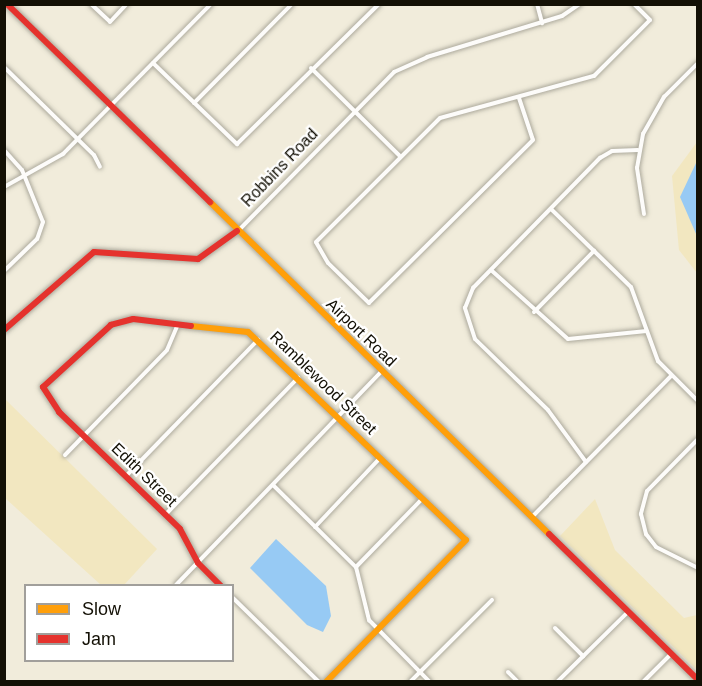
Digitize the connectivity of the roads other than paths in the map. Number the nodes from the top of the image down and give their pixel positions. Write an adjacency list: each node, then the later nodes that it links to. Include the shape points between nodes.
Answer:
1 (7, 4): 17 (street, Airport Road)
2 (91, 4): 3 (street, via 110,22)
3 (127, 4)
4 (211, 4): 11 (street)
5 (292, 4): 16 (street)
6 (379, 4): 14 (street)
7 (537, 4): 10 (street)
8 (580, 4): 10 (street, Robbins Road)
9 (634, 4): 15 (street, via 650,20 594,76)
10 (542, 23): 18 (street, Robbins Road, via 409,63)
11 (153, 63): 16 (street); 17 (street)
12 (697, 64): 21 (street, via 654,111)
13 (4, 67): 19 (street)
14 (311, 68): 16 (street, via 237,144); 18 (street)
15 (519, 98): 22 (street, via 440,118); 22 (street, via 533,140 369,303 328,263 316,242)
16 (194, 103)
17 (110, 107): 19 (street); 28 (street, Airport Road)
18 (355, 111): 22 (street); 28 (street, Robbins Road)
19 (78, 139): 23 (street); 24 (street, via 52,162)
20 (4, 150): 24 (street)
21 (638, 150): 26 (street, via 606,153); 27 (street, via 637,185)
22 (399, 155)
23 (100, 167)
24 (25, 176): 25 (street); 31 (street, via 42,228)
25 (4, 187)
26 (551, 209): 29 (street); 30 (street)
27 (644, 214)
28 (237, 231): 34 (street, Robbins Road, via 198,259 94,252 78,261); 37 (street, Airport Road)
29 (594, 251): 32 (street); 35 (street, via 639,299)
30 (491, 270): 32 (street); 47 (street, via 467,298 468,329 548,410)
31 (4, 271)
32 (534, 312): 35 (street, via 568,339)
33 (178, 324): 36 (street, Ramblewood Street, via 248,332); 40 (street, Ramblewood Street, via 133,319 111,325); 43 (street, via 167,350)
34 (4, 330)
35 (647, 331): 38 (street, via 658,361)
36 (258, 339): 39 (street, Ramblewood Street); 48 (street)
37 (381, 372): 42 (street); 52 (street, Airport Road)
38 (671, 375): 41 (street); 47 (street)
39 (298, 378): 42 (street, Ramblewood Street); 51 (street)
40 (43, 387): 43 (street, Edith Street)
41 (698, 401)
42 (340, 418): 46 (street, Ramblewood Street); 49 (street)
43 (84, 436): 45 (street); 48 (street, Edith Street)
44 (698, 439): 56 (street, via 647,491 641,514 646,534 656,547)
45 (64, 455)
46 (380, 458): 50 (street, Ramblewood Street); 53 (street)
47 (586, 462): 52 (street)
48 (126, 476): 51 (street, Edith Street)
49 (273, 485): 53 (street); 54 (street)
50 (422, 499): 55 (street); 63 (street, Ramblewood Street, via 465,540)
51 (166, 514): 54 (street, Edith Street)
52 (531, 518): 61 (street, Airport Road)
53 (315, 527): 55 (street)
54 (198, 563): 57 (street); 58 (street, Edith Street)
55 (356, 567): 63 (street, via 365,613)
56 (698, 568)
57 (177, 584)
58 (220, 584)
59 (234, 599): 69 (street)
60 (492, 600): 66 (street)
61 (627, 613): 64 (street, Airport Road); 65 (street)
62 (555, 628): 65 (street)
63 (378, 629): 66 (street); 70 (street)
64 (671, 654): 68 (street, Airport Road); 75 (street)
65 (583, 656): 74 (street)
66 (420, 672): 71 (street); 72 (street)
67 (508, 672): 73 (street)
68 (698, 680)
69 (319, 681)
70 (326, 681)
71 (410, 681)
72 (430, 681)
73 (518, 681)
74 (557, 681)
75 (643, 681)

